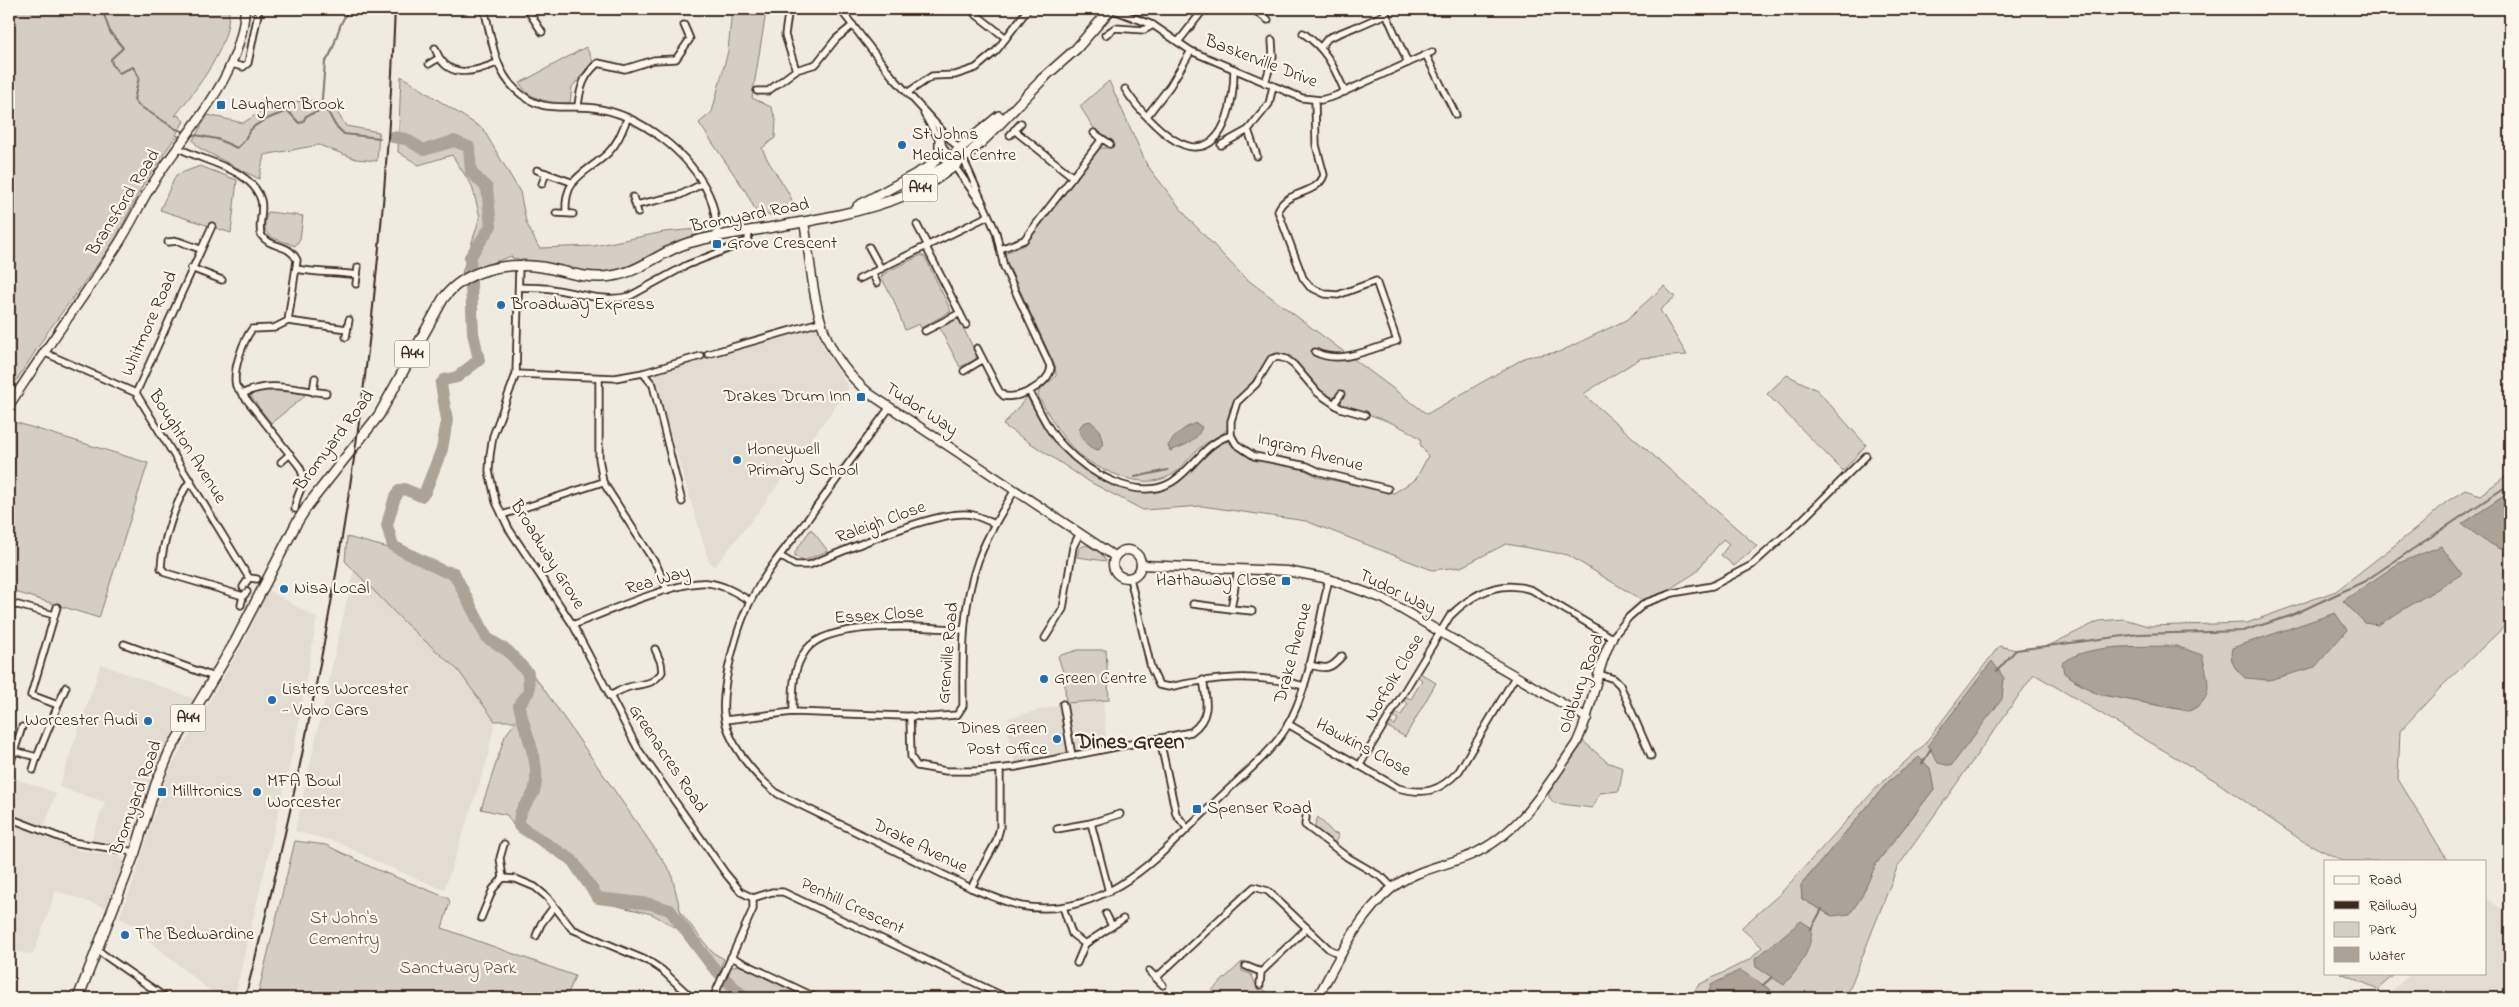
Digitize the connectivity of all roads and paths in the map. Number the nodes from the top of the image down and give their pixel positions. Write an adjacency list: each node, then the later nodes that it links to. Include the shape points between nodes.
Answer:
1 (245, 9): 29 (street, Bransford Road)
2 (259, 9): 29 (street, via 248,63 243,68)
3 (484, 9): 27 (street)
4 (526, 9): 17 (street)
5 (840, 9): 15 (street)
6 (969, 9): 20 (street)
7 (1028, 9): 20 (street)
8 (1111, 9): 16 (street, Baskerville Drive); 33 (main road, Bromyard Road / A44, via 1076,49)
9 (1204, 9): 22 (street)
10 (1253, 9): 13 (street)
11 (1385, 11): 23 (street, via 1328,38); 28 (street)
12 (788, 14): 32 (street, via 785,35)
13 (1268, 20)
14 (684, 24): 41 (street, via 690,39 676,59 654,60 625,70 598,62 580,88)
15 (853, 24): 32 (street, via 816,64); 39 (street)
16 (1153, 25): 19 (street, via 1144,30 1116,28); 22 (street, Baskerville Drive)
17 (542, 32)
18 (1303, 33): 23 (street)
19 (1105, 35)
20 (1006, 38): 39 (street, via 976,68 956,75 932,76)
21 (1272, 40): 34 (street, via 1273,57)
22 (1178, 42): 25 (street, Baskerville Drive)
23 (1321, 47): 38 (street)
24 (435, 48): 26 (street)
25 (1191, 51): 31 (street, Baskerville Drive); 44 (street)
26 (439, 58): 27 (street, via 462,72); 30 (street)
27 (497, 63): 41 (street, via 514,88 527,98 555,109)
28 (1408, 63): 38 (street, Baskerville Drive); 43 (street, Baskerville Drive, via 1429,53)
29 (232, 64): 53 (street, Bransford Road, via 224,82)
30 (429, 64)
31 (1234, 69): 34 (street, Baskerville Drive); 44 (street, via 1232,107 1222,128 1207,143 1196,147 1183,145)
32 (796, 70): 37 (street, via 768,91)
33 (1045, 76): 54 (main road, Bromyard Road / A44); 56 (main road, Bromyard Road / A44)
34 (1265, 83): 35 (street, Baskerville Drive)
35 (1272, 86): 40 (street, Baskerville Drive); 47 (street, via 1269,104)
36 (1125, 88): 44 (street, via 1132,101)
37 (758, 90)
38 (1345, 92): 40 (street, Baskerville Drive)
39 (907, 93): 42 (street)
40 (1314, 100): 105 (street, via 1316,145 1324,175 1310,189 1284,201 1278,211 1281,223 1303,278 1316,292 1338,295 1376,281 1397,341 1328,359)
41 (578, 106): 45 (street, via 597,108)
42 (920, 107): 50 (street); 54 (street)
43 (1456, 115)
44 (1147, 116)
45 (627, 119): 61 (street, via 609,152); 63 (street, via 666,141)
46 (1021, 123): 60 (street, via 1012,133)
47 (1248, 130): 52 (street); 55 (street)
48 (1094, 133): 49 (street)
49 (1102, 139): 51 (street); 60 (street)
50 (940, 141): 57 (street); 71 (main road, via 940,154 929,167)
51 (1110, 144)
52 (1221, 145)
53 (177, 147): 86 (street, via 215,161 252,184 263,207 262,235 269,243 290,249 297,260); 104 (street, Bransford Road, via 118,245)
54 (959, 149): 56 (street); 57 (main road, Bromyard Road / A44)
55 (1257, 156)
56 (965, 158): 57 (main road, Bromyard Road / A44); 66 (street)
57 (953, 163): 66 (street); 71 (main road, Bromyard Road / A44, via 936,180 908,194)
58 (537, 170): 59 (street)
59 (546, 173): 61 (street); 62 (street)
60 (1073, 177): 82 (street, via 1024,240)
61 (571, 182): 67 (street, via 565,200)
62 (542, 184)
63 (702, 184): 65 (street, via 680,196); 77 (street, via 713,206)
64 (633, 197): 65 (street)
65 (636, 205): 69 (street)
66 (984, 206): 72 (street)
67 (566, 212): 68 (street); 70 (street)
68 (556, 213)
69 (638, 213)
70 (573, 214)
71 (840, 215): 73 (main road, Bromyard Road / A44)
72 (988, 216): 79 (street); 82 (street)
73 (804, 222): 76 (main road, Bromyard Road / A44); 98 (street, Tudor Way)
74 (917, 225): 79 (street)
75 (212, 226): 81 (street, Whitmore Road)
76 (749, 232): 77 (main road, Bromyard Road / A44); 94 (street, via 748,242 687,265 630,296 589,297 543,288)
77 (718, 236): 83 (main road, Bromyard Road / A44, via 686,244 644,267 611,277)
78 (168, 242): 81 (street, via 178,241)
79 (927, 246): 87 (street); 95 (street)
80 (869, 247): 87 (street)
81 (200, 249): 84 (street, Whitmore Road)
82 (1000, 249): 112 (street, via 1004,267 1052,368 1043,383)
83 (519, 266): 94 (street, Broadway Grove); 131 (main road, Bromyard Road / A44, via 480,271 452,286 379,415)
84 (191, 268): 91 (street, Whitmore Road); 114 (street, Whitmore Road)
85 (358, 268): 89 (street)
86 (296, 269): 89 (street, via 320,274); 97 (street)
87 (881, 269): 88 (street)
88 (872, 273): 90 (street); 92 (street)
89 (357, 275): 93 (street)
90 (860, 279)
91 (222, 280)
92 (877, 283)
93 (356, 284)
94 (519, 288): 109 (street, Broadway Grove)
95 (960, 313): 99 (street); 101 (street)
96 (349, 320): 100 (street)
97 (288, 321): 100 (street); 116 (street, via 274,328 256,327 247,336 234,376)
98 (820, 322): 108 (street); 120 (street, Tudor Way, via 834,356 854,381)
99 (966, 325)
100 (347, 329): 102 (street)
101 (925, 331)
102 (346, 337)
103 (977, 348): 106 (street)
104 (43, 352): 114 (street, Boughton Avenue); 119 (street, Bransford Road)
105 (1315, 352)
106 (982, 360): 107 (street); 112 (street, via 1004,396)
107 (964, 371)
108 (643, 373): 111 (street); 130 (street, via 653,385)
109 (516, 374): 111 (street); 132 (street, Broadway Grove, via 493,436 490,455 491,484)
110 (315, 378): 113 (street)
111 (599, 379): 127 (street, via 599,458)
112 (1029, 390): 122 (street, via 1062,445 1076,458 1110,479 1140,489 1170,483 1211,444)
113 (313, 392): 115 (street); 116 (street, via 270,385)
114 (136, 393): 126 (street, Boughton Avenue)
115 (326, 393)
116 (242, 394): 123 (street)
117 (1341, 394): 118 (street)
118 (1334, 404): 121 (street, via 1345,411); 122 (street, via 1318,393 1294,365 1278,356 1271,359 1249,392 1238,402 1231,421)
119 (9, 406)
120 (890, 407): 129 (street, Tudor Way); 135 (street, Drake Avenue)
121 (1365, 415)
122 (1231, 436): 128 (street, Ingram Avenue, via 1236,444 1254,456 1280,459)
123 (290, 454): 125 (street); 131 (street, via 304,475 297,498)
124 (1866, 456): 157 (street, Oldbury Road, via 1752,566 1712,586 1673,593 1645,603)
125 (281, 462)
126 (191, 480): 139 (street, Boughton Avenue); 144 (street, via 183,490 161,556 161,568 166,573)
127 (603, 482): 132 (street); 143 (street, via 657,566)
128 (1388, 489)
129 (1015, 490): 133 (street, Grenville Road); 134 (street, Tudor Way)
130 (682, 502)
131 (297, 513): 163 (main road, Bromyard Road / A44, via 235,642)
132 (502, 514): 153 (street, Broadway Grove)
133 (994, 524): 135 (street, Raleigh Close, via 974,515 962,514 909,527 809,565 794,565); 154 (street, Grenville Road, via 974,573)
134 (1080, 533): 136 (street, Tudor Way); 156 (street, via 1073,547 1063,609)
135 (780, 556): 145 (street, Drake Avenue)
136 (1114, 556): 137 (street, via 1120,551 1134,552); 140 (street, via 1113,569 1123,578)
137 (1141, 564): 138 (street, Tudor Way); 140 (street, via 1139,571)
138 (1238, 569): 142 (street, Tudor Way); 150 (street)
139 (249, 578): 141 (street); 144 (street)
140 (1130, 578): 165 (street, via 1155,680 1164,688)
141 (257, 579)
142 (1329, 579): 155 (street, Tudor Way, via 1384,599); 161 (street, Drake Avenue)
143 (667, 590): 145 (street, Rea Way, via 706,583 730,590); 153 (street, Rea Way)
144 (245, 592): 147 (street)
145 (750, 601): 174 (street, Drake Avenue, via 725,683)
146 (1193, 604): 150 (street)
147 (241, 605)
148 (9, 606): 152 (street, via 18,605)
149 (57, 607): 152 (street)
150 (1232, 608): 151 (street)
151 (1252, 611)
152 (54, 615): 170 (street, via 31,695)
153 (573, 625): 168 (street, Greenacres Road)
154 (964, 630): 171 (street, Essex Close, via 894,627 826,635 807,648 795,670); 172 (street, Grenville Road, via 962,709 953,717)
155 (1440, 632): 157 (street, Norfolk Close, via 1450,616 1472,596 1506,585 1532,590); 164 (street, Tudor Way); 183 (street, Norfolk Close)
156 (1045, 638)
157 (1612, 638): 162 (street, Oldbury Road)
158 (124, 644): 163 (street)
159 (655, 649): 168 (street, via 662,672 656,680)
160 (1342, 656): 161 (street, via 1333,666)
161 (1309, 665): 166 (street, Drake Avenue)
162 (1599, 674): 173 (street, Oldbury Road); 180 (street, via 1614,679 1620,685)
163 (214, 677): 193 (main road, Bromyard Road / A44, via 161,770)
164 (1515, 677): 173 (street, Tudor Way); 183 (street, Hawkins Close, via 1459,771 1448,783 1428,791 1412,791 1398,788)
165 (1203, 680): 166 (street, via 1261,677); 177 (street, via 1207,709 1199,726 1191,732)
166 (1304, 686): 175 (street, Drake Avenue)
167 (66, 687): 170 (street)
168 (609, 696): 198 (street, Greenacres Road, via 638,749 726,874 741,892)
169 (1063, 704): 179 (street)
170 (58, 705): 181 (street)
171 (793, 712): 172 (street, Grenville Road); 174 (street, Grenville Road)
172 (910, 716): 184 (street, via 910,757 917,766 946,771)
173 (1587, 718): 195 (street, Oldbury Road, via 1576,744 1521,821 1496,841 1472,854 1416,874)
174 (725, 720): 196 (street, Drake Avenue, via 740,753 756,774 778,794)
175 (1288, 724): 183 (street, Hawkins Close); 190 (street, Drake Avenue, via 1271,747)
176 (22, 727): 178 (street)
177 (1160, 740): 179 (street); 190 (street, via 1176,814)
178 (14, 751): 181 (street); 182 (street)
179 (1072, 756): 184 (street)
180 (1651, 756)
181 (37, 757): 185 (street)
182 (10, 764)
183 (1359, 766)
184 (1000, 769): 196 (street, via 1000,828)
185 (33, 770)
186 (1120, 814): 189 (street)
187 (1306, 817): 195 (street, via 1305,824 1328,843)
188 (9, 818): 193 (street, via 72,842)
189 (1091, 823): 191 (street); 197 (street)
190 (1187, 828): 197 (street, Drake Avenue, via 1132,878)
191 (1057, 829)
192 (504, 844): 194 (street, via 500,858)
193 (135, 852): 208 (main road, Bromyard Road / A44)
194 (503, 878): 200 (street, via 535,887 547,897); 202 (street, via 493,889)
195 (1392, 887): 209 (street, Oldbury Road, via 1364,918)
196 (971, 888): 199 (street, Drake Avenue, via 1022,906)
197 (1110, 892): 199 (street, Drake Avenue)
198 (752, 898): 210 (street, via 753,909); 223 (street, Penhill Crescent, via 772,892 796,896)
199 (1063, 907): 207 (street, via 1072,934)
200 (553, 908): 206 (street); 220 (street, via 567,925 580,934 650,962)
201 (1106, 914): 204 (street)
202 (481, 918)
203 (1123, 919): 204 (street)
204 (1112, 926): 207 (street)
205 (1307, 928): 209 (street, via 1329,950); 214 (street); 215 (street, via 1268,891 1254,887)
206 (536, 936)
207 (1085, 944): 211 (street)
208 (97, 950): 218 (main road, Bromyard Road / A44); 219 (street)
209 (1342, 955): 224 (street, Oldbury Road)
210 (731, 957): 221 (street); 222 (street)
211 (1077, 963)
212 (1246, 966): 214 (street)
213 (1149, 971): 215 (street)
214 (1261, 972): 217 (street)
215 (1156, 978): 216 (street)
216 (1163, 985)
217 (1260, 985)
218 (78, 998)
219 (166, 998)
220 (692, 998)
221 (713, 998)
222 (818, 998)
223 (1007, 998)
224 (1317, 998)

